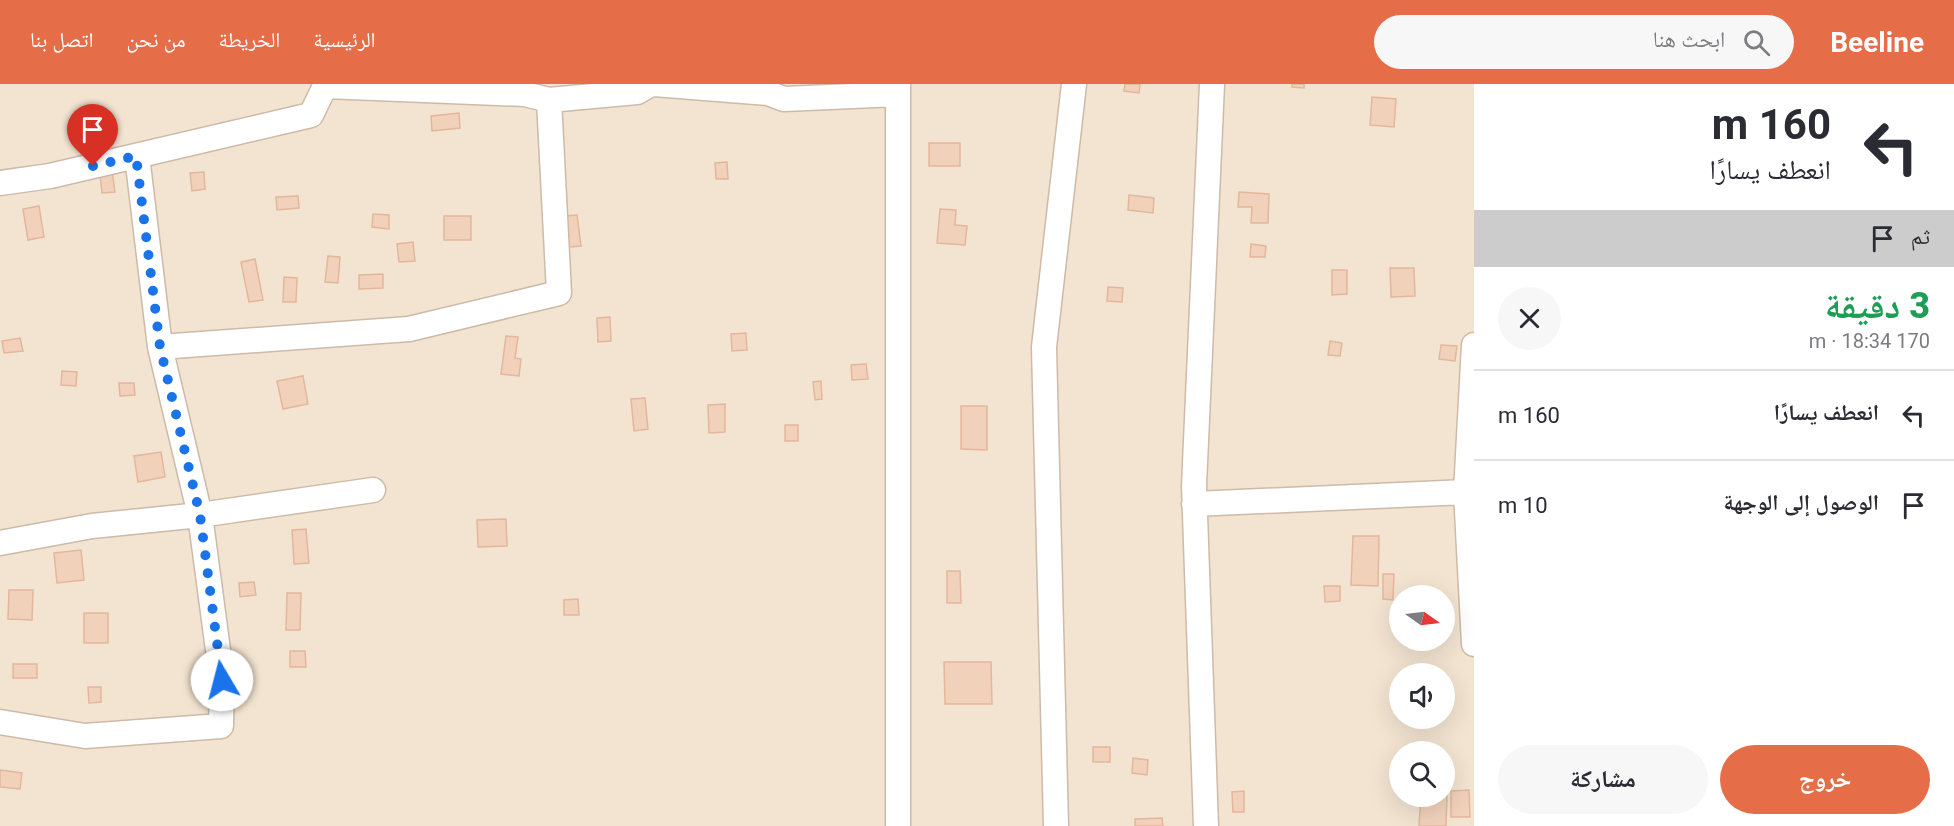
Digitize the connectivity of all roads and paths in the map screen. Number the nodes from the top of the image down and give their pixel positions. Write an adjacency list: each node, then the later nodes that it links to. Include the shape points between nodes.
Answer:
1 (652, 84): 5 (street, via 768,93 784,99); 6 (street, via 637,92)
2 (1074, 84): 19 (street, via 1044,346)
3 (1212, 84): 13 (street)
4 (325, 85): 6 (street, via 525,94); 7 (street, via 312,115)
5 (898, 89): 18 (street)
6 (549, 100): 9 (street, via 559,293 409,329)
7 (136, 156): 8 (street); 9 (street)
8 (0, 183)
9 (160, 347): 14 (street)
10 (1474, 359): 12 (street)
11 (373, 490): 14 (street)
12 (1466, 492): 13 (street); 16 (street)
13 (1194, 504): 20 (street)
14 (200, 515): 15 (street, via 92,526); 17 (street, via 222,680 221,726 85,736)
15 (0, 543)
16 (1474, 632)
17 (0, 722)
18 (898, 826)
19 (1056, 826)
20 (1206, 826)

